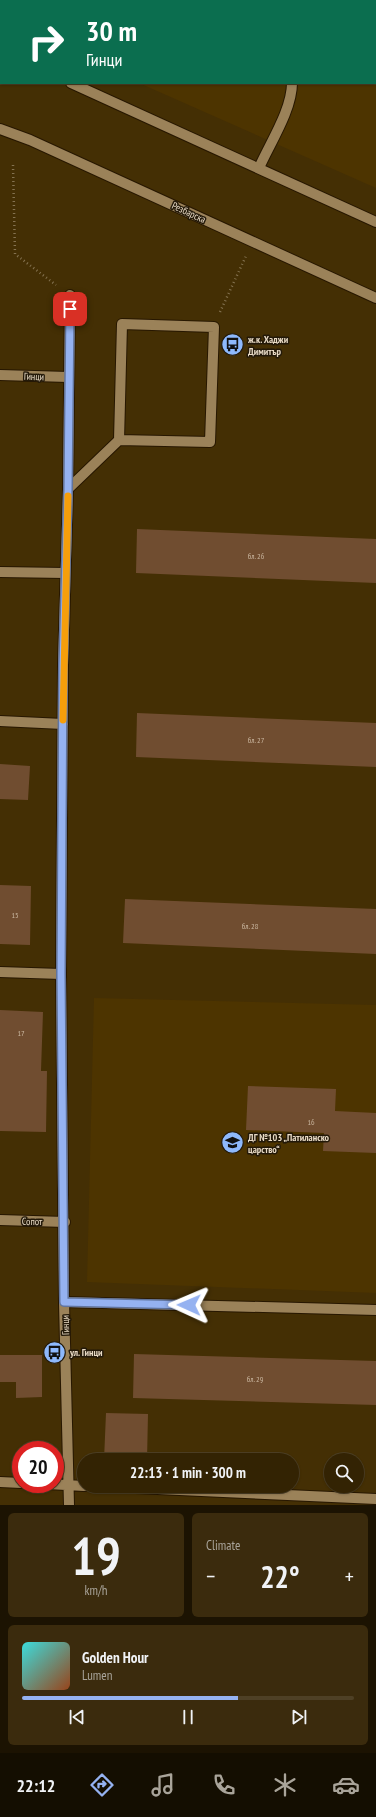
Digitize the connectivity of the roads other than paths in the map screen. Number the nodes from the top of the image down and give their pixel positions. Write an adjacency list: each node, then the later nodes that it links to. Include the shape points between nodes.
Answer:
1 (73, 84): 4 (street)
2 (292, 84): 4 (street, via 288,106)
3 (0, 129): 7 (street, Резбарска, via 30,140)
4 (259, 168): 5 (street)
5 (376, 222)
6 (70, 295): 9 (street, Гинци)
7 (376, 298)
8 (0, 375): 9 (street, Гинци)
9 (68, 378): 11 (street, Гинци)
10 (119, 440): 10 (street, via 122,324 214,327 210,442); 11 (street)
11 (68, 490): 13 (street, Гинци)
12 (0, 572): 13 (street)
13 (65, 573): 15 (street, Гинци)
14 (0, 721): 15 (street)
15 (63, 724): 17 (street, Гинци)
16 (0, 972): 17 (street)
17 (61, 974): 19 (street, Гинци)
18 (0, 1220): 19 (street, Сопот)
19 (65, 1222): 20 (street, Гинци)
20 (64, 1302): 21 (street); 25 (street, Гинци)
21 (376, 1310)
22 (0, 1482): 23 (street)
23 (12, 1483)
24 (64, 1485): 25 (street)
25 (70, 1485): 26 (street); 29 (street, Гинци)
26 (77, 1486)
27 (245, 1493): 28 (street)
28 (376, 1499)
29 (69, 1505)

